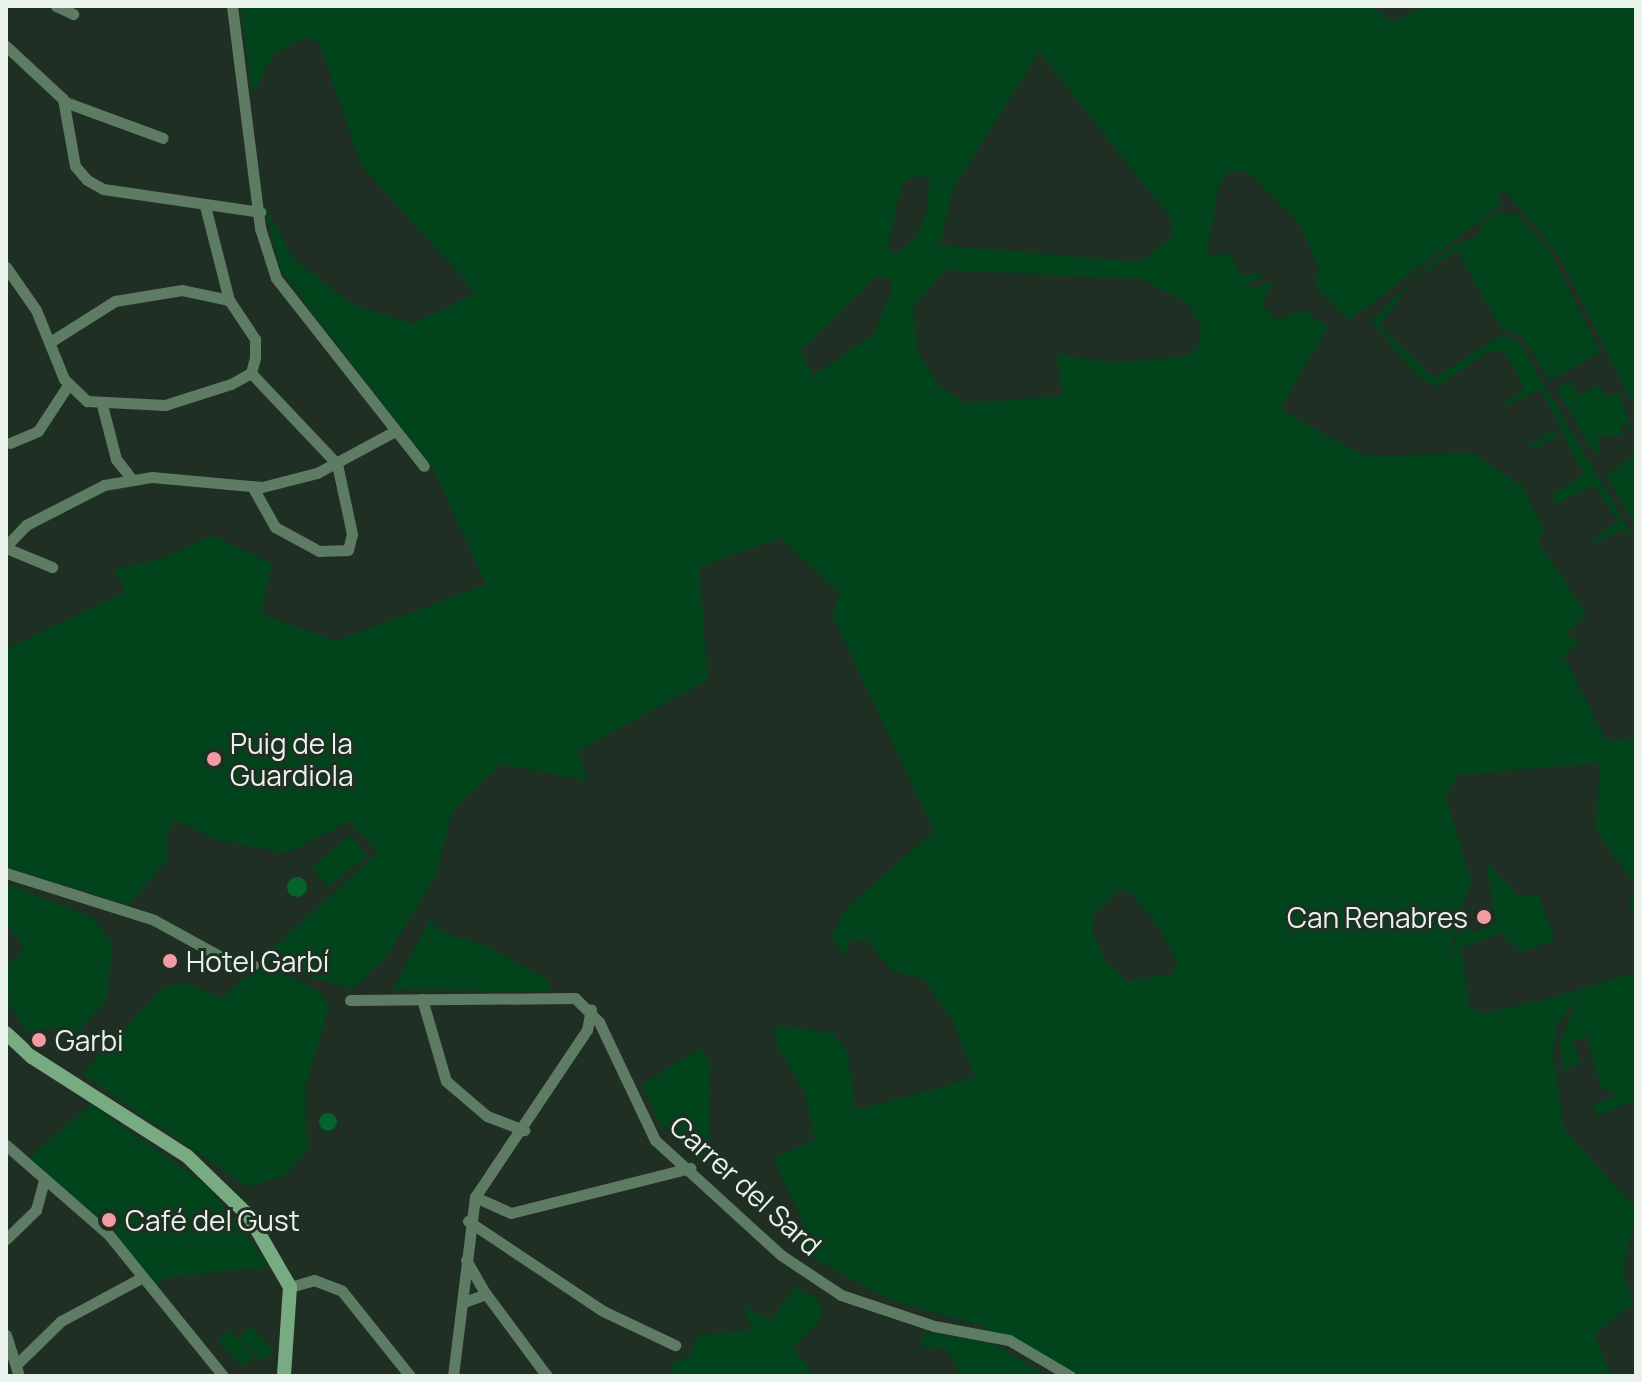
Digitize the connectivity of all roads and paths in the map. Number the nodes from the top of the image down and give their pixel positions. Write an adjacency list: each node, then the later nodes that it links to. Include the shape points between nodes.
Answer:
1 (56, 6): 3 (street)
2 (232, 6): 8 (street)
3 (73, 14)
4 (6, 46): 5 (street)
5 (65, 102): 6 (street); 7 (street, via 75,166 87,180)
6 (163, 138)
7 (205, 206): 8 (street); 10 (street)
8 (260, 212): 15 (street, via 285,299)
9 (6, 267): 11 (street, via 15,271)
10 (229, 300): 11 (street, via 156,289 115,301); 12 (street, via 255,339)
11 (50, 342): 13 (street)
12 (251, 373): 14 (street, via 165,405); 17 (street)
13 (68, 385): 14 (street); 16 (street, via 38,431)
14 (102, 405): 19 (street, via 116,459)
15 (395, 431): 17 (street); 18 (street)
16 (7, 444)
17 (337, 464): 20 (street); 20 (street, via 352,534 348,550 336,556 267,520)
18 (424, 466)
19 (130, 477): 20 (street); 21 (street, via 72,497)
20 (252, 486)
21 (6, 547): 22 (street)
22 (52, 567)
23 (6, 873): 24 (street, via 154,920 234,964)
24 (253, 965)
25 (422, 999): 26 (street); 27 (street, via 575,998); 29 (street, via 446,1081 487,1116)
26 (350, 1000)
27 (591, 1009): 29 (street, via 587,1030); 31 (street, Carrer del Sard, via 643,1121)
28 (6, 1033): 38 (street, via 221,1184 266,1239)
29 (524, 1130): 33 (street)
30 (6, 1145): 32 (street)
31 (690, 1168): 33 (street, via 511,1213); 50 (street, Carrer del Sard, via 781,1255 841,1295 934,1326 1009,1340)
32 (44, 1180): 35 (street, via 36,1210); 37 (street, via 109,1235)
33 (475, 1197): 34 (street)
34 (468, 1221): 36 (street); 42 (street, via 603,1311)
35 (6, 1239)
36 (464, 1256): 39 (street); 40 (street)
37 (139, 1279): 43 (street, via 61,1321); 45 (street)
38 (290, 1287): 46 (street); 47 (street, via 314,1280 342,1291)
39 (486, 1294): 40 (street); 49 (street)
40 (464, 1302): 48 (street)
41 (6, 1335): 43 (street)
42 (675, 1345)
43 (19, 1362): 44 (street)
44 (19, 1376)
45 (223, 1376)
46 (284, 1376)
47 (410, 1376)
48 (453, 1376)
49 (547, 1376)
50 (1070, 1376)

